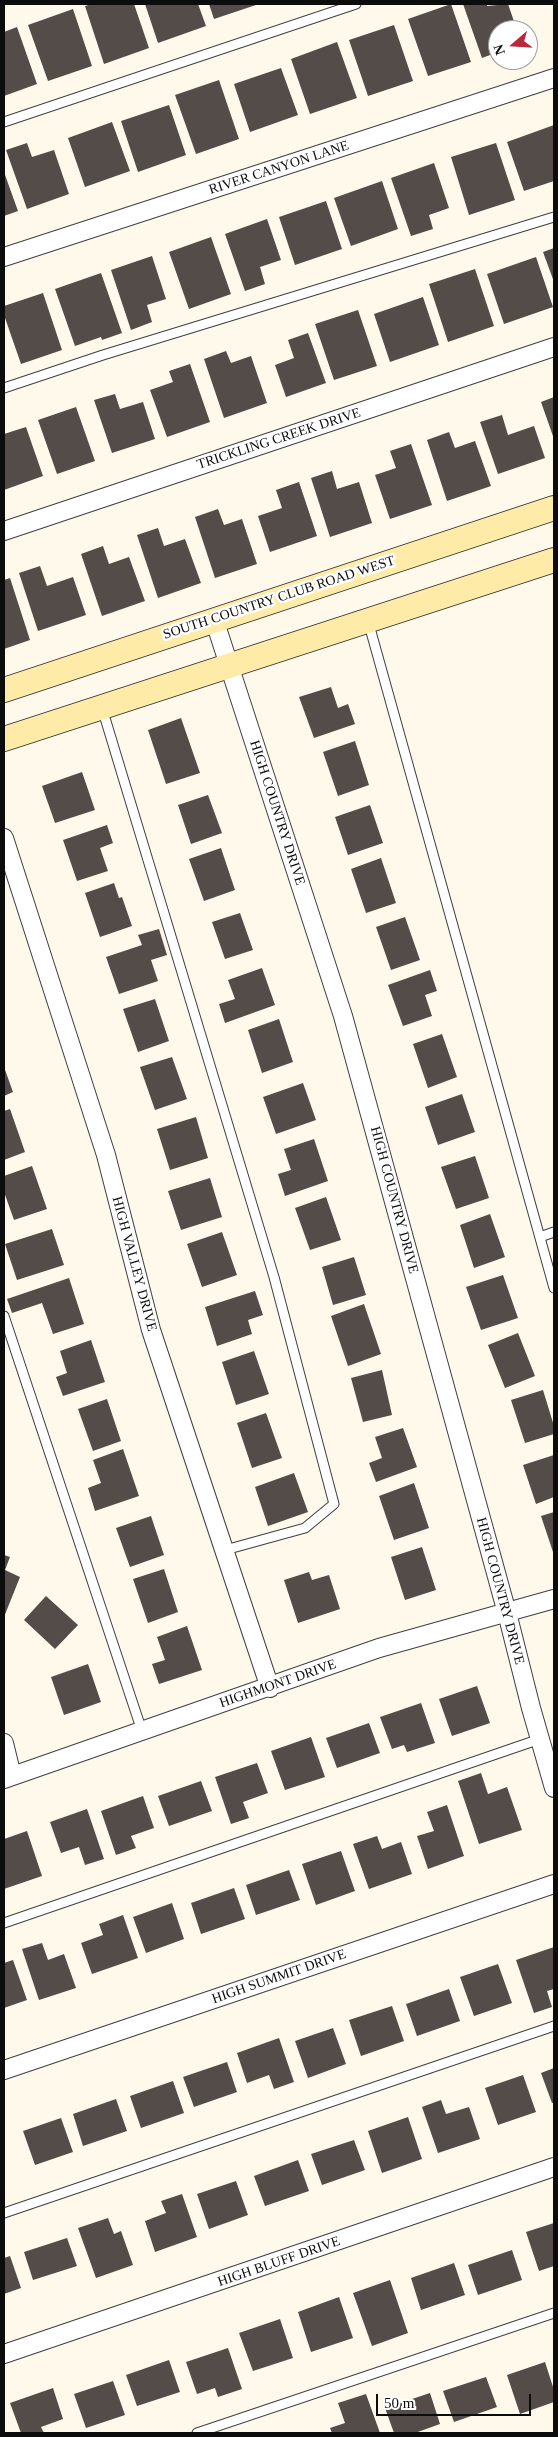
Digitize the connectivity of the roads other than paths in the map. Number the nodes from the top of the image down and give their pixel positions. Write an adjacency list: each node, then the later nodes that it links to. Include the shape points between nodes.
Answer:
1 (356, 4): 3 (lane)
2 (554, 78): 5 (street, RIVER CANYON LANE)
3 (4, 122)
4 (554, 217): 7 (lane)
5 (4, 257)
6 (554, 347): 9 (street, TRICKLING CREEK DRIVE)
7 (4, 388)
8 (554, 508): 11 (street, SOUTH COUNTRY CLUB ROAD WEST)
9 (4, 531)
10 (554, 560): 12 (street)
11 (214, 619): 13 (street, HIGH COUNTRY DRIVE); 14 (street, SOUTH COUNTRY CLUB ROAD WEST)
12 (368, 621): 13 (street); 19 (lane)
13 (230, 667): 15 (street); 24 (street, HIGH COUNTRY DRIVE, via 343,1016)
14 (4, 690)
15 (102, 708): 16 (street); 22 (lane, via 274,1277 334,1504 305,1528)
16 (4, 739)
17 (4, 838): 22 (street, HIGH VALLEY DRIVE, via 106,1155 151,1330)
18 (554, 1232): 19 (lane)
19 (540, 1237): 20 (lane)
20 (554, 1288)
21 (4, 1316): 26 (lane)
22 (225, 1550): 25 (street, HIGH VALLEY DRIVE)
23 (554, 1599): 24 (street, HIGHMONT DRIVE)
24 (507, 1613): 25 (street, HIGHMONT DRIVE, via 379,1648); 27 (street, HIGH COUNTRY DRIVE)
25 (270, 1688): 26 (street, HIGHMONT DRIVE)
26 (142, 1731): 29 (street, HIGHMONT DRIVE)
27 (540, 1740): 30 (street, HIGH COUNTRY DRIVE); 32 (lane)
28 (4, 1743): 29 (street)
29 (8, 1777)
30 (554, 1788)
31 (554, 1884): 34 (street, HIGH SUMMIT DRIVE)
32 (4, 1923)
33 (554, 2026): 36 (lane)
34 (4, 2070)
35 (554, 2167): 38 (street, HIGH BLUFF DRIVE)
36 (4, 2213)
37 (554, 2313): 39 (lane)
38 (4, 2354)
39 (196, 2433)

